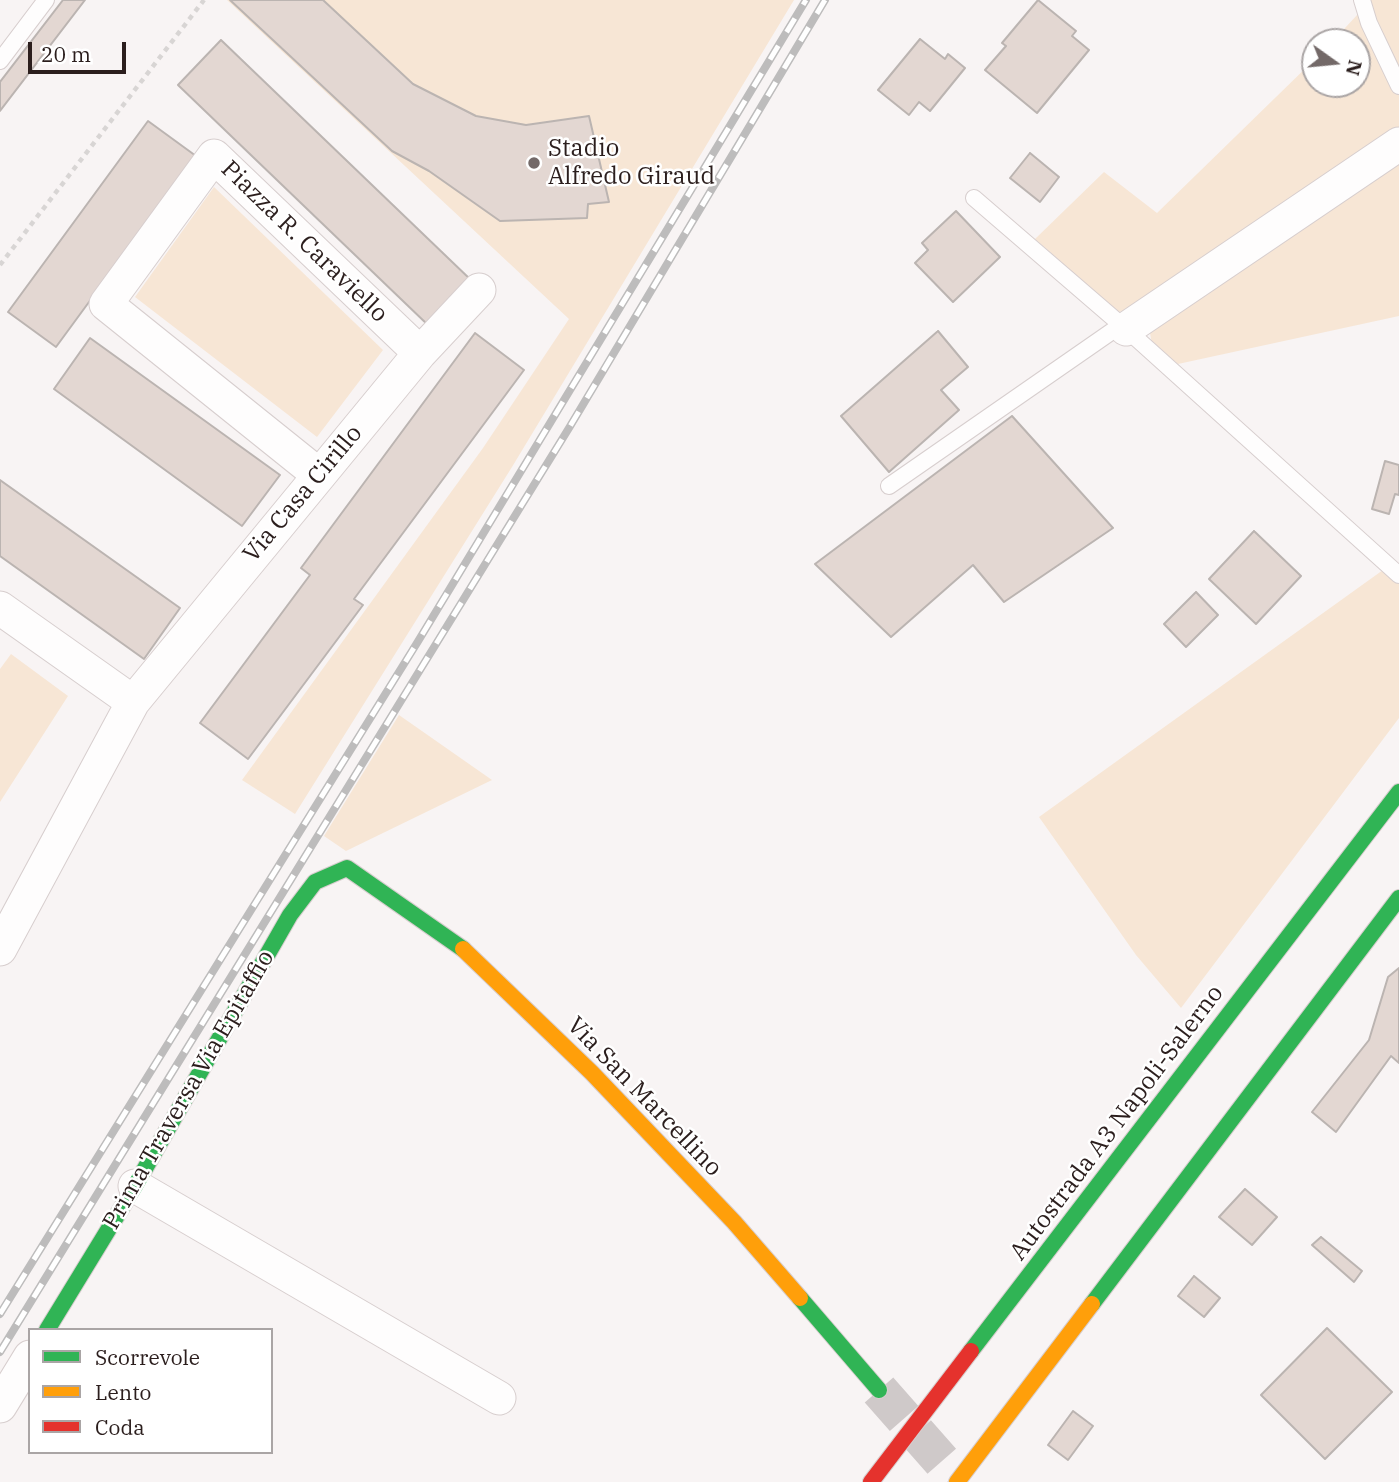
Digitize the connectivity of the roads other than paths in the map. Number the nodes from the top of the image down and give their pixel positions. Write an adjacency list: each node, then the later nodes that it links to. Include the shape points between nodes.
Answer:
1 (46, 0): 3 (lane)
2 (1362, 0): 4 (lane, via 1368,23)
3 (0, 61)
4 (1399, 86)
5 (1399, 144): 8 (street)
6 (974, 198): 8 (lane)
7 (479, 290): 9 (street, Via Casa Cirillo)
8 (1123, 327): 11 (lane); 12 (lane)
9 (420, 353): 10 (street, Via Casa Cirillo); 10 (street, Piazza R. Caraviello, via 214,156 106,304)
10 (319, 475): 14 (street, Via Casa Cirillo)
11 (889, 486)
12 (1399, 575)
13 (4, 621): 14 (street)
14 (133, 702): 18 (street, Via Casa Cirillo)
15 (1399, 792): 25 (main road, Autostrada A3 Napoli-Salerno)
16 (347, 868): 19 (main road, Prima Traversa Via Epitaffio, via 315,882 290,915); 22 (main road, Via San Marcellino, via 453,940 592,1073 734,1222)
17 (1399, 898): 26 (main road)
18 (0, 949)
19 (135, 1186): 20 (main road, Prima Traversa Via Epitaffio); 23 (street)
20 (48, 1328)
21 (28, 1360): 24 (street)
22 (879, 1391)
23 (499, 1398)
24 (0, 1406)
25 (871, 1482)
26 (957, 1482)

